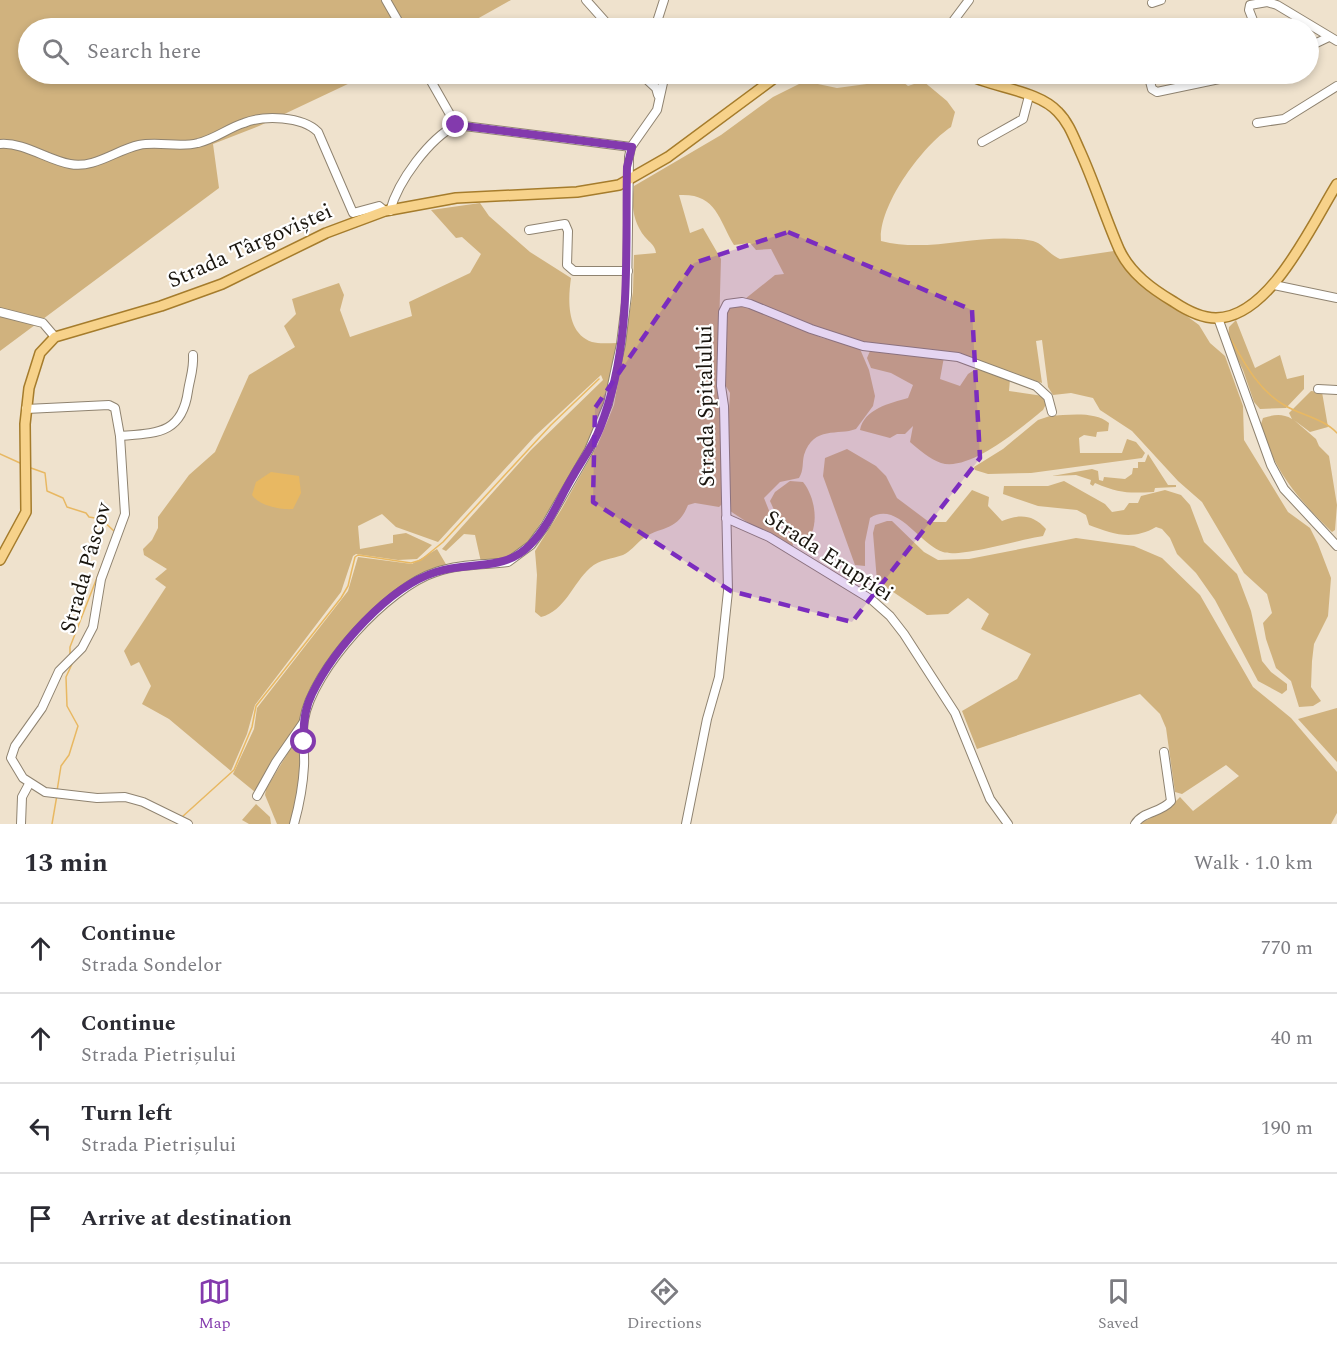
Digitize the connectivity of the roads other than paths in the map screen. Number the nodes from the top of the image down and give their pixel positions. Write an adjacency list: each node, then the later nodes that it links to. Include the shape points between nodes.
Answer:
1 (386, 0): 7 (street)
2 (586, 0): 8 (street)
3 (664, 0): 9 (street)
4 (969, 0): 10 (street)
5 (1161, 0): 6 (street)
6 (1152, 3)
7 (396, 18)
8 (602, 18)
9 (658, 18)
10 (956, 18)
11 (1252, 18): 12 (street, via 1250,5 1267,2)
12 (1298, 18)
13 (1319, 30): 14 (street)
14 (1333, 39)
15 (433, 84): 26 (street)
16 (654, 84): 24 (street)
17 (662, 84): 24 (street)
18 (766, 84): 30 (main road, Strada Târgoviștei)
19 (995, 84): 23 (main road)
20 (1151, 84): 21 (street, via 1157,92)
21 (1195, 84)
22 (1337, 86): 25 (street, via 1284,119)
23 (1029, 96): 27 (street, via 1023,119); 39 (main road, via 1048,104 1064,119 1130,267 1180,306)
24 (659, 97): 29 (street, via 652,118)
25 (1257, 123)
26 (456, 125): 29 (street); 32 (street, via 430,144)
27 (982, 142)
28 (0, 144): 33 (street, via 81,165 137,145 196,144 245,122 284,119 308,124 318,132)
29 (632, 147): 30 (street)
30 (627, 181): 32 (main road, Strada Târgoviștei, via 595,191 474,196); 35 (street)
31 (1337, 184): 36 (main road)
32 (387, 211): 33 (main road, Strada Târgoviștei)
33 (356, 217): 40 (main road, Strada Târgoviștei, via 222,284)
34 (529, 230): 35 (street, via 565,224 567,265 574,271)
35 (628, 271): 50 (street, via 621,344 605,412 590,450 545,526 531,545 508,562 435,572 402,588 354,634 312,693)
36 (1274, 285): 37 (street); 39 (main road, via 1252,305)
37 (1337, 298)
38 (0, 312): 40 (street, via 43,323)
39 (1218, 318): 48 (street, via 1271,465 1284,489)
40 (55, 337): 44 (main road, via 37,361)
41 (193, 355): 46 (street, via 187,402 177,422 149,434)
42 (1318, 389): 43 (street)
43 (1337, 390)
44 (26, 409): 46 (street, Strada Pâscov, via 112,406 118,415); 49 (main road, via 27,507)
45 (1052, 412): 47 (street, Strada Spitalului, via 1048,397 1036,386 958,357 863,346 750,304 732,302 724,308 721,386)
46 (120, 436): 52 (street, Strada Pâscov, via 126,501 123,524 100,579 88,639 59,671 42,708 12,754 13,763)
47 (726, 518): 57 (street, Strada Spitalului, via 728,591 719,677); 58 (street, Strada Erupției, via 769,537 872,600 890,616 955,713 990,799)
48 (1337, 546)
49 (1, 554)
50 (303, 722): 53 (street); 56 (street, via 304,768)
51 (1164, 752): 59 (street, via 1171,801 1141,817)
52 (29, 784): 54 (street, via 22,797); 55 (street, via 64,796 125,797)
53 (257, 796)
54 (21, 824)
55 (188, 824)
56 (294, 824)
57 (686, 824)
58 (1008, 824)
59 (1136, 824)

